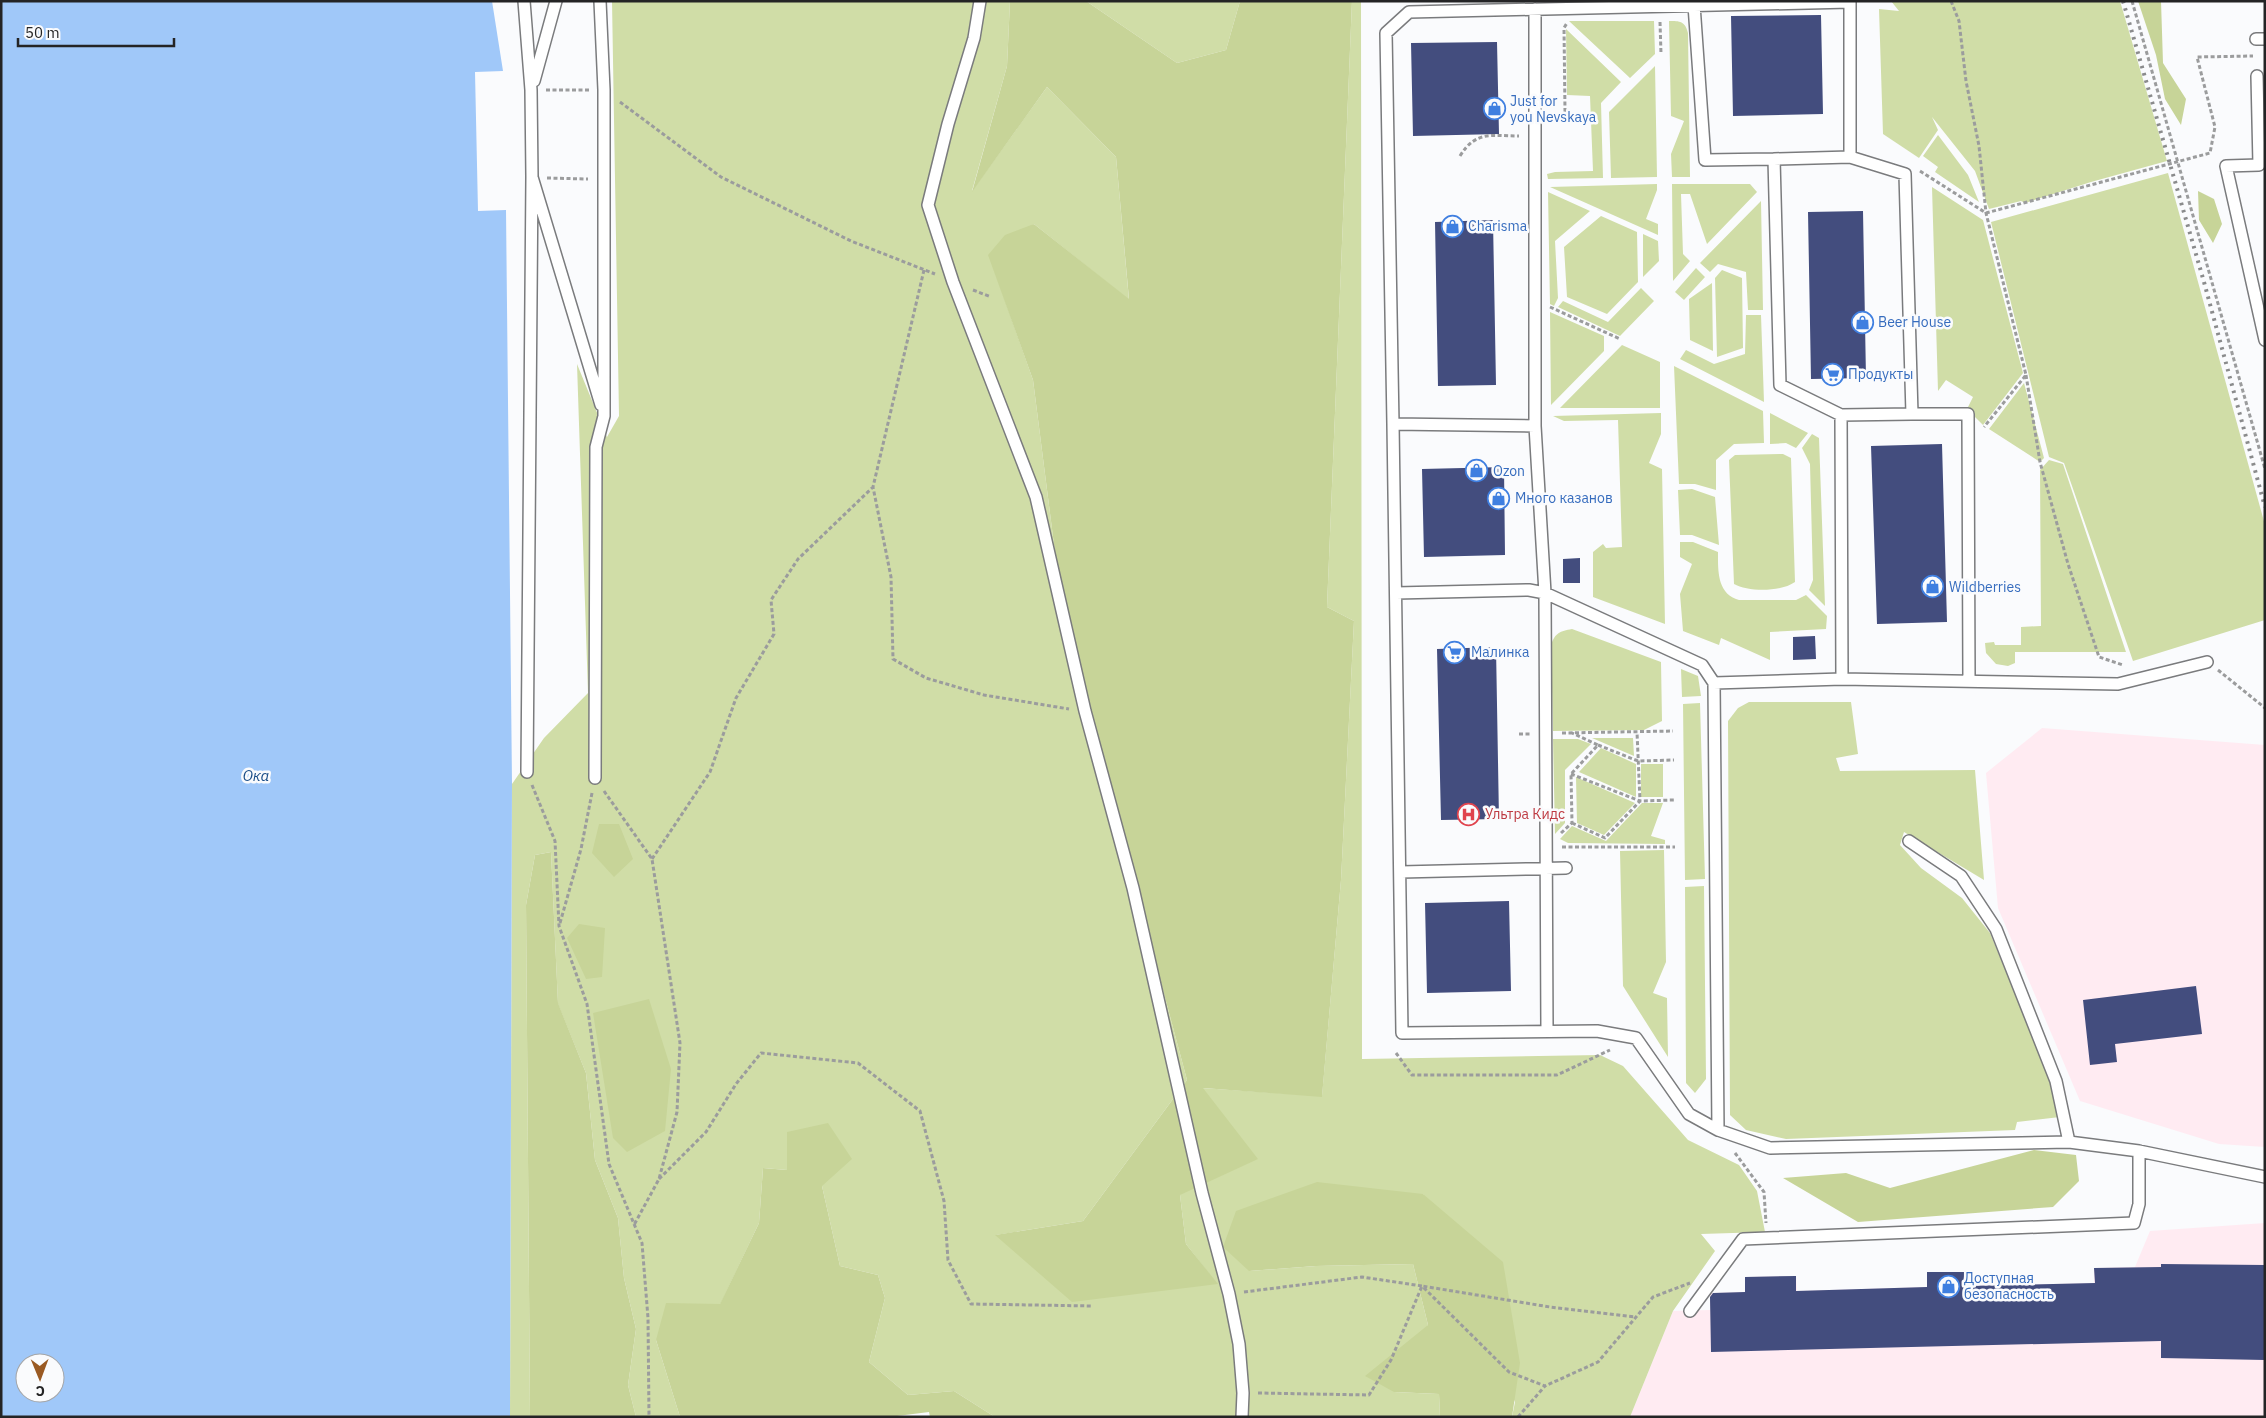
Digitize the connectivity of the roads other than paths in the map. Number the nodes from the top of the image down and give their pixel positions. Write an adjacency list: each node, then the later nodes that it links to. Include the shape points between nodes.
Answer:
1 (524, 1): 8 (lane)
2 (556, 1): 8 (lane)
3 (600, 1): 15 (lane, via 604,90)
4 (980, 1): 36 (lane, via 974,38 928,205 953,282 1036,497 1084,711 1133,888 1202,1193 1229,1294 1239,1344)
5 (1694, 5): 6 (lane); 9 (lane, via 1850,2); 10 (lane, via 1705,160)
6 (1535, 9): 16 (lane, via 1410,12 1386,33); 17 (lane)
7 (2257, 76): 12 (lane, via 2259,165 2226,166)
8 (531, 90): 11 (lane)
9 (1850, 157): 10 (lane); 13 (lane, via 1905,174)
10 (1774, 159): 14 (lane, via 1780,384)
11 (532, 177): 15 (lane); 24 (lane)
12 (2265, 340)
13 (1912, 414): 14 (lane); 22 (lane, via 1968,414)
14 (1842, 415): 21 (lane)
15 (604, 416): 25 (lane, via 596,447)
16 (1393, 424): 17 (lane); 18 (lane)
17 (1535, 426): 19 (lane)
18 (1396, 593): 19 (lane, via 1529,590); 29 (lane)
19 (1544, 593): 23 (lane, via 1702,665); 27 (lane)
20 (2207, 662): 22 (lane, via 2118,684)
21 (1842, 679): 22 (lane); 23 (lane)
22 (1970, 681)
23 (1714, 683): 31 (lane)
24 (527, 772)
25 (595, 778)
26 (1909, 841): 32 (lane, via 1961,876 1996,929 2056,1081)
27 (1546, 868): 28 (lane); 29 (lane); 30 (lane)
28 (1566, 868)
29 (1401, 872): 30 (lane, via 1402,1033)
30 (1547, 1030): 31 (lane, via 1597,1031 1636,1038 1689,1114)
31 (1718, 1130): 32 (lane, via 1770,1148)
32 (2069, 1142): 33 (lane)
33 (2140, 1151): 34 (lane); 35 (lane, via 2139,1204 2134,1223 1743,1239)
34 (2265, 1177)
35 (1690, 1311)
36 (1242, 1417)

